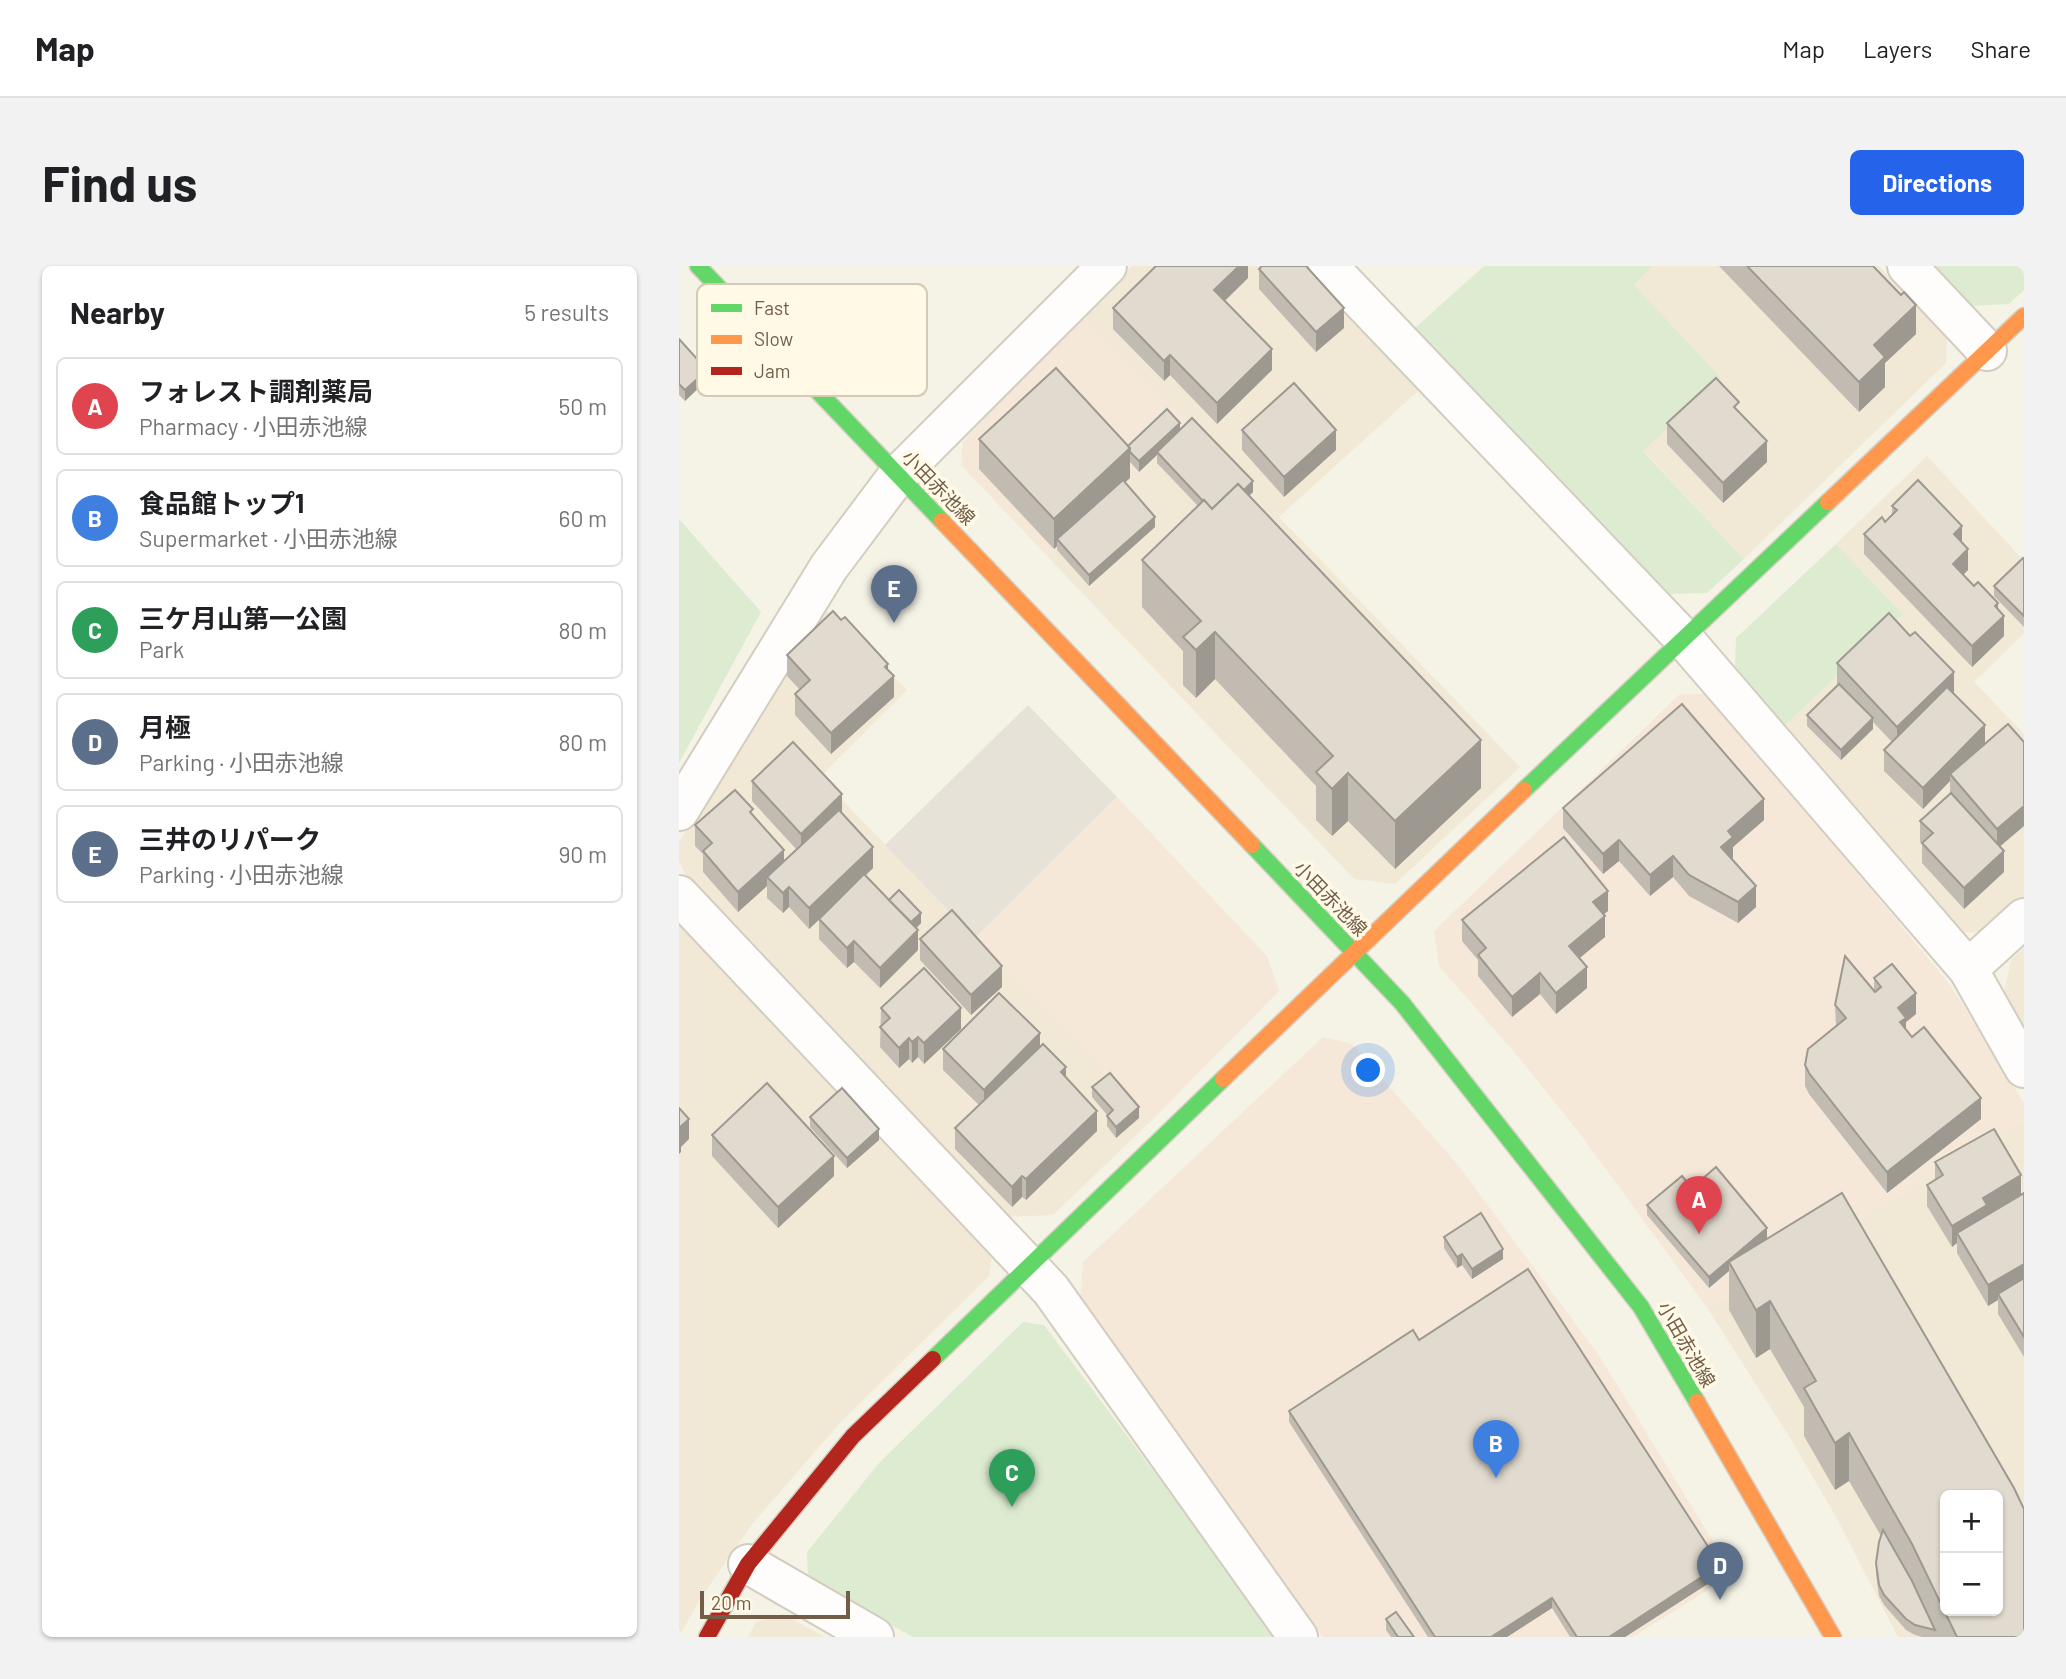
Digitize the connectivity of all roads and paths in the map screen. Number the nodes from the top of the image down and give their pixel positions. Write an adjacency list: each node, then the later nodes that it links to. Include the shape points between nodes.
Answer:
1 (698, 266): 5 (street, 小田赤池線)
2 (1107, 266): 9 (street)
3 (1328, 266): 10 (street)
4 (1907, 266): 7 (street)
5 (715, 284)
6 (2024, 316): 7 (street)
7 (1987, 351): 10 (street)
8 (822, 396): 9 (street, 小田赤池線)
9 (898, 475): 11 (street, via 829,567); 14 (street, 小田赤池線)
10 (1683, 638): 14 (street); 15 (street)
11 (679, 811)
12 (679, 895): 17 (street)
13 (2024, 918): 15 (street)
14 (1354, 952): 17 (street); 22 (street, 小田赤池線, via 1402,1003 1641,1307)
15 (1968, 970): 16 (street)
16 (2024, 1068)
17 (1029, 1265): 18 (street, via 853,1436); 21 (street)
18 (748, 1564): 19 (street); 20 (street)
19 (707, 1637)
20 (874, 1637)
21 (1298, 1637)
22 (1833, 1637)

